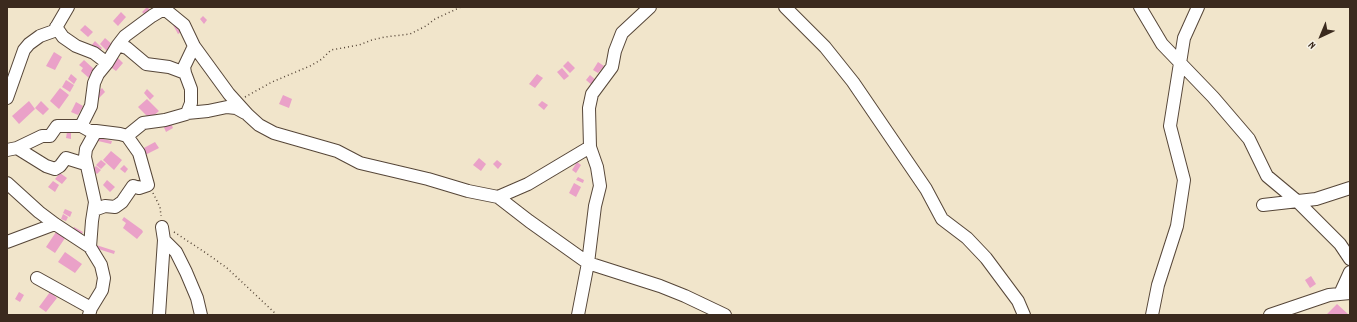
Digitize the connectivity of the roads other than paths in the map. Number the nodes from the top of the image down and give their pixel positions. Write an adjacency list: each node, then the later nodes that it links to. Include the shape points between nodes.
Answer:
1 (68, 7): 7 (street)
2 (164, 7): 8 (street, via 125,36); 9 (street, via 184,25)
3 (650, 7): 19 (street, via 622,33 612,67 592,94 588,108)
4 (785, 7): 43 (street, via 824,46 853,82 926,189 942,219 967,238 986,258 1018,301)
5 (1140, 7): 11 (street, via 1162,44)
6 (1198, 7): 11 (street, via 1184,38)
7 (56, 27): 10 (street, via 63,37); 13 (street, via 54,31 40,36 24,50)
8 (118, 46): 10 (street); 12 (street, via 127,48 146,64 169,67)
9 (194, 46): 12 (street, via 184,67); 15 (street)
10 (107, 63): 16 (street, via 94,82 91,106)
11 (1180, 63): 25 (street, via 1249,139 1267,176); 44 (street, via 1170,126 1184,180 1177,226 1158,285)
12 (185, 73): 14 (street, via 191,89 191,103)
13 (7, 98)
14 (187, 113): 15 (street, via 227,107 236,108); 18 (street, via 143,123)
15 (248, 115): 24 (street, via 274,133 337,151 360,163)
16 (81, 126): 17 (street); 20 (street, via 57,126 50,136 42,136)
17 (96, 131): 18 (street); 21 (street, via 86,149)
18 (127, 136): 27 (street, via 139,153 148,185 139,188 132,186 122,202 115,207 105,206)
19 (590, 147): 24 (street, via 528,184); 34 (street, via 600,186)
20 (12, 149): 21 (street, via 55,169 66,158 82,163)
21 (85, 157): 27 (street, via 95,202)
22 (7, 183): 28 (street)
23 (1350, 188): 25 (street, via 1316,199)
24 (498, 197): 34 (street)
25 (1297, 201): 26 (street); 33 (street, via 1340,244)
26 (1263, 205)
27 (94, 210): 32 (street)
28 (55, 224): 31 (street); 32 (street)
29 (162, 227): 30 (street)
30 (164, 240): 39 (street); 40 (street, via 176,252 186,272)
31 (7, 242)
32 (90, 247): 38 (street, via 101,265 104,278 102,290)
33 (1350, 259)
34 (588, 264): 41 (street); 42 (street, via 660,286)
35 (1350, 272): 37 (street)
36 (37, 278): 38 (street)
37 (1345, 293): 45 (street, via 1329,295)
38 (90, 311)
39 (159, 315)
40 (201, 315)
41 (578, 315)
42 (724, 315)
43 (1024, 315)
44 (1152, 315)
45 (1270, 315)

